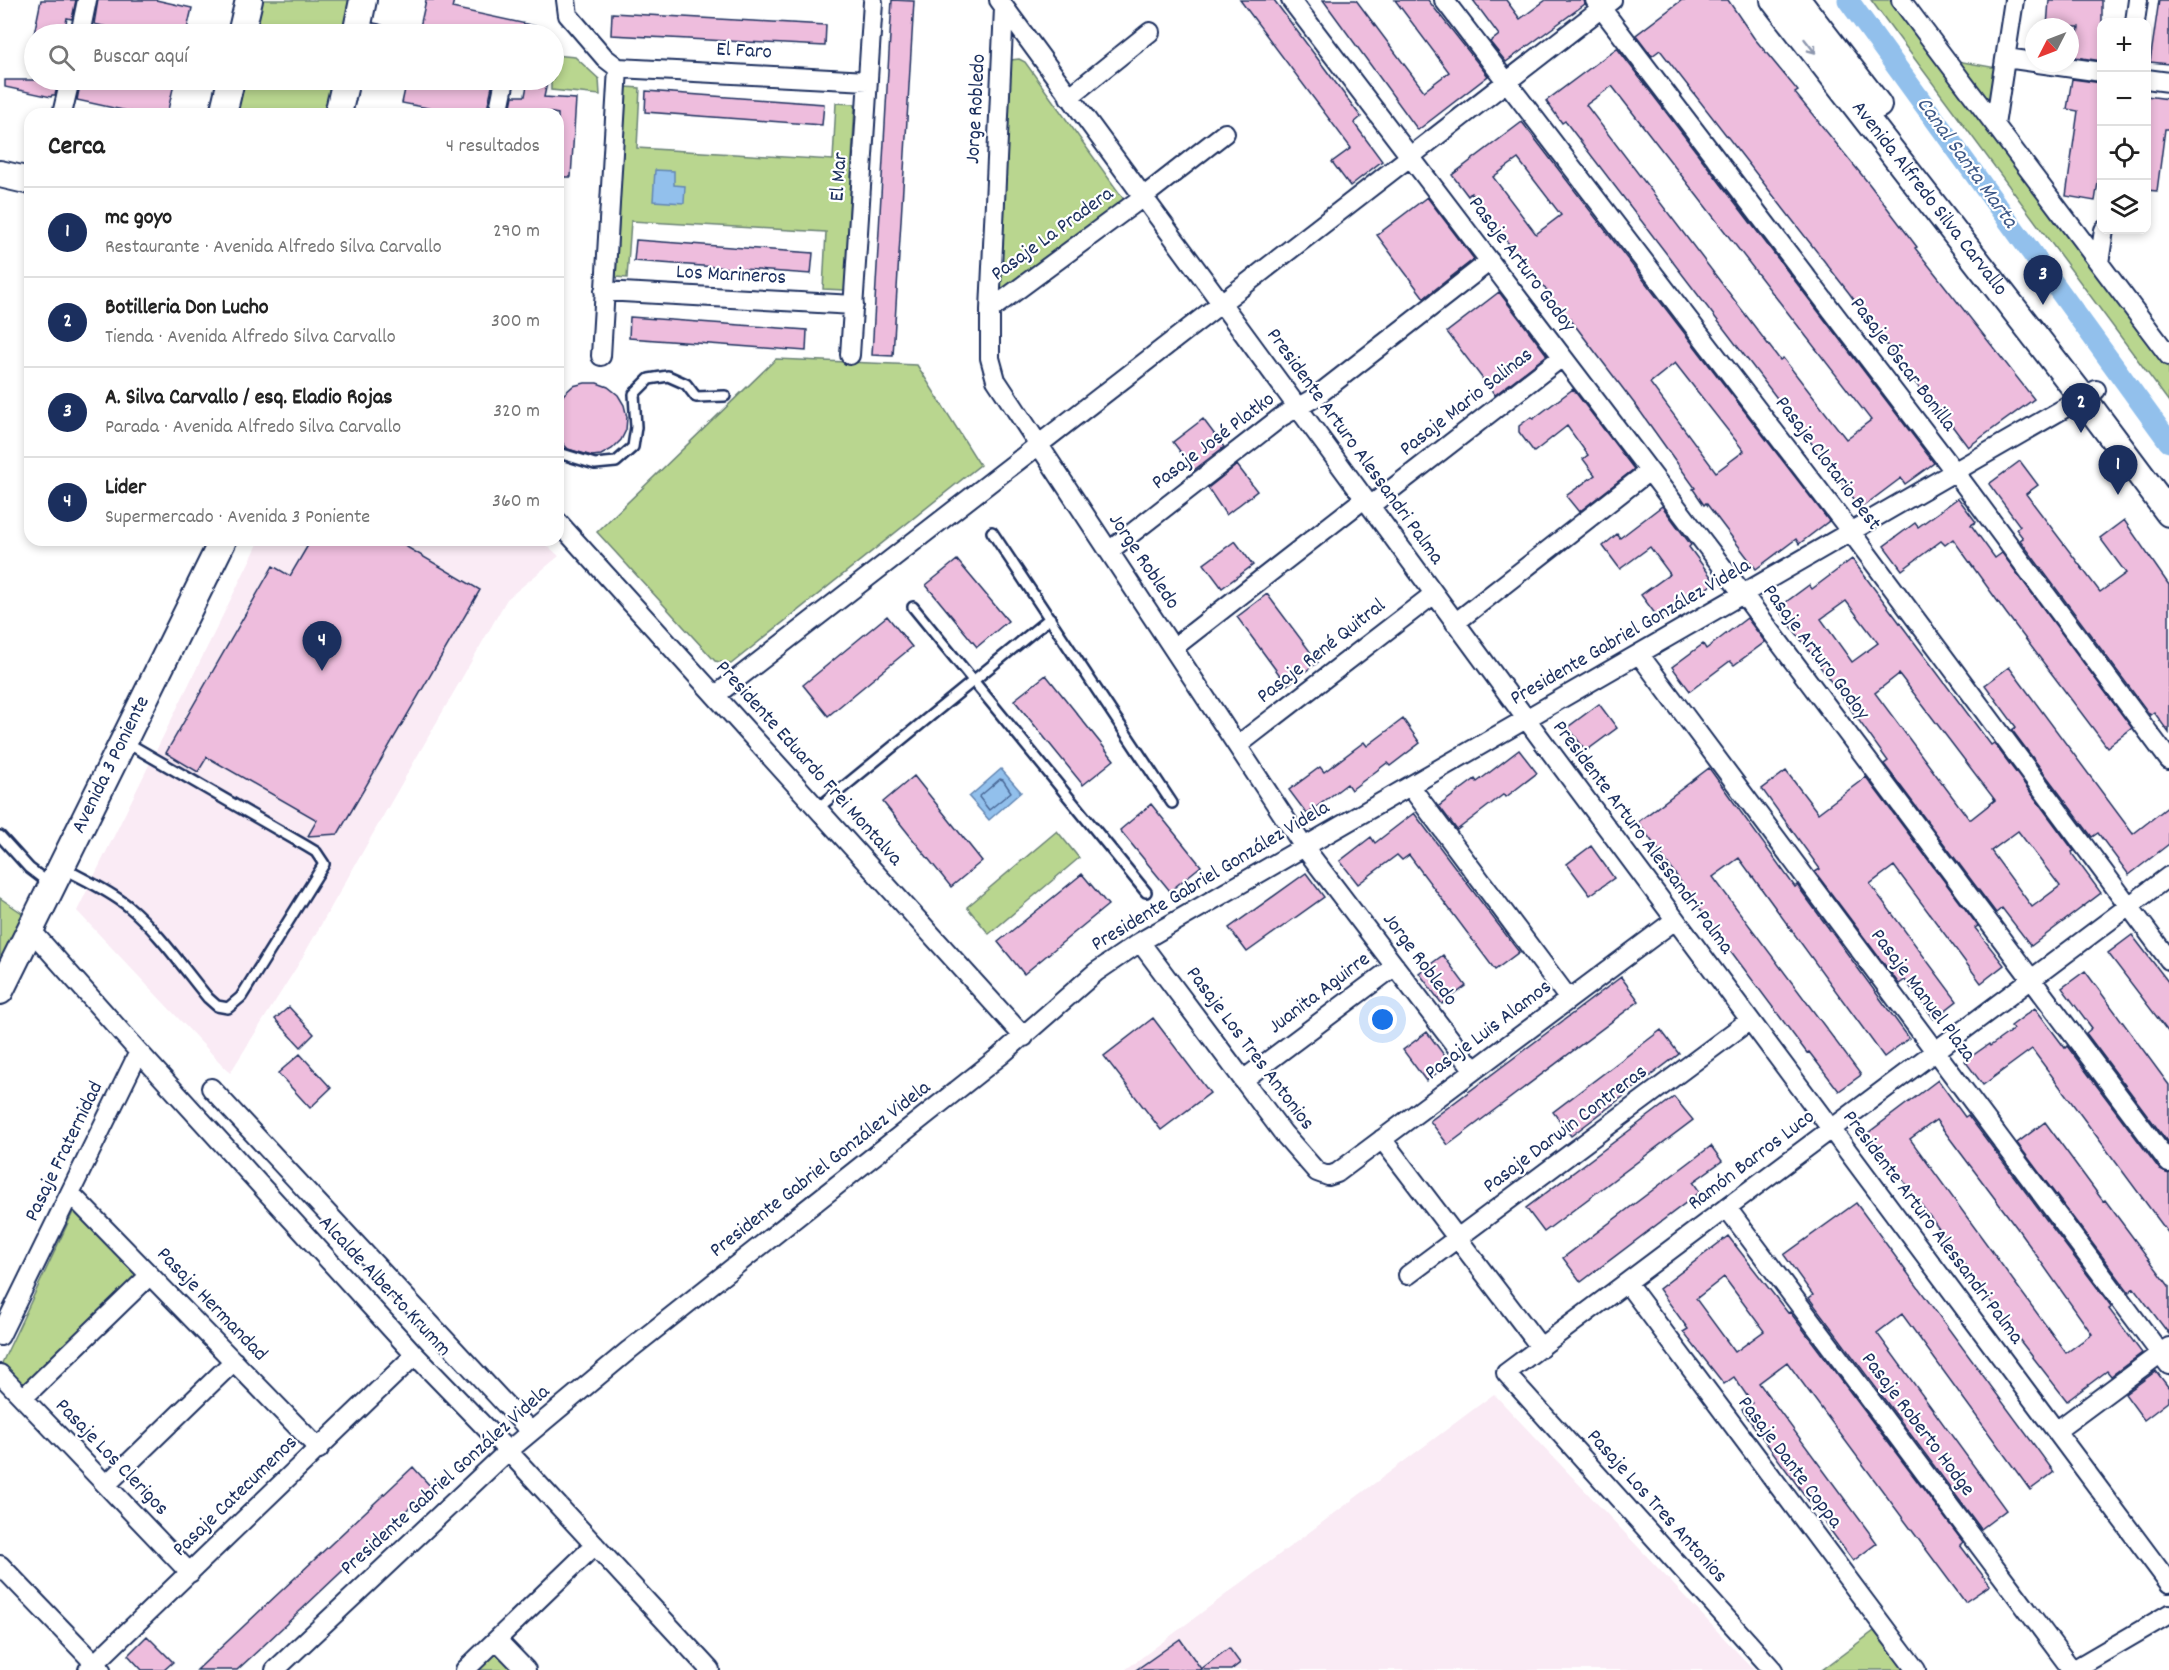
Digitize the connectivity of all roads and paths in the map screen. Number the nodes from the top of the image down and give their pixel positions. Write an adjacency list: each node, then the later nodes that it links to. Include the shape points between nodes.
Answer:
1 (87, 0): 16 (street)
2 (249, 0): 17 (street)
3 (363, 0): 18 (street)
4 (566, 0): 22 (street, via 568,15)
5 (1291, 0): 40 (street, Pasaje Arturo Godoy)
6 (1444, 0): 27 (street, Pasaje Clotario Best)
7 (1774, 0): 55 (street, Avenida Alfredo Silva Carvallo, one-way to 55)
8 (1797, 0): 55 (street, Avenida Alfredo Silva Carvallo)
9 (1902, 0): 38 (street)
10 (2014, 0): 20 (street)
11 (2138, 0): 15 (street)
12 (873, 2): 26 (street, El Mar)
13 (1602, 3): 27 (street); 61 (street, Pasaje Óscar Bonilla)
14 (1001, 4): 33 (street, Presidente Arturo Alessandri Palma); 50 (street, Jorge Robledo)
15 (2136, 18)
16 (82, 24)
17 (243, 24)
18 (363, 24)
19 (1150, 32): 33 (street)
20 (2006, 58): 21 (street); 38 (street)
21 (2025, 61)
22 (618, 68): 26 (street, El Faro); 47 (street)
23 (2079, 69): 24 (street)
24 (2097, 71)
25 (2151, 80): 28 (street)
26 (868, 81): 49 (street, El Mar)
27 (1506, 82): 40 (street); 66 (street, Pasaje Clotario Best)
28 (2169, 82)
29 (68, 90): 34 (street)
30 (229, 90): 35 (street)
31 (344, 90): 36 (street)
32 (503, 90): 37 (street)
33 (1069, 97): 43 (street, Presidente Arturo Alessandri Palma)
34 (63, 108)
35 (224, 108)
36 (339, 108)
37 (499, 108)
38 (1995, 125): 46 (street)
39 (1225, 133): 43 (street, Pasaje La Pradera)
40 (1410, 157): 45 (street, Pasaje Arturo Godoy); 48 (street)
41 (0, 174): 42 (street)
42 (24, 180)
43 (1143, 197): 48 (street, Presidente Arturo Alessandri Palma); 50 (street, Pasaje La Pradera)
44 (2103, 234): 46 (street)
45 (1490, 261): 54 (street, Pasaje Arturo Godoy); 57 (street, Pasaje José Platko, via 1314,398)
46 (2099, 263): 53 (street)
47 (604, 291): 49 (street, Los Marineros); 52 (street)
48 (1221, 303): 57 (street, Presidente Arturo Alessandri Palma); 58 (street)
49 (854, 305): 51 (street, El Mar)
50 (990, 310): 58 (street, Jorge Robledo, via 992,370)
51 (850, 355)
52 (601, 356)
53 (2169, 356)
54 (1563, 357): 60 (street, Pasaje Arturo Godoy); 63 (street, Pasaje Mario Salinas)
55 (2089, 394): 61 (street, Presidente Gabriel González Videla); 62 (street, Avenida Alfredo Silva Carvallo)
56 (725, 396): 59 (lane, via 696,397 686,384 668,376 649,379 634,394 633,447 616,462 595,464)
57 (1297, 407): 63 (street, Presidente Arturo Alessandri Palma); 68 (street, Pasaje José Platko)
58 (1038, 444): 68 (street, Jorge Robledo); 77 (street)
59 (564, 455)
60 (1649, 471): 70 (street, Pasaje Arturo Godoy); 73 (street)
61 (1955, 472): 66 (street, Presidente Gabriel González Videla); 81 (street, Pasaje Óscar Bonilla)
62 (2167, 500)
63 (1367, 503): 69 (street, Presidente Arturo Alessandri Palma); 74 (street, Pasaje Mario Salinas)
64 (564, 529): 77 (street, Presidente Eduardo Frei Montalva)
65 (992, 532): 72 (lane)
66 (1851, 532): 70 (street, Presidente Gabriel González Videla); 90 (street, Pasaje Clotario Best)
67 (220, 546): 79 (street, Avenida 3 Poniente)
68 (1109, 551): 74 (street, Jorge Robledo)
69 (1434, 594): 73 (street, Presidente Arturo Alessandri Palma); 80 (street, Pasaje René Quitral)
70 (1743, 594): 75 (street, Presidente Gabriel González Videla); 96 (street, Pasaje Arturo Godoy)
71 (913, 607): 76 (lane)
72 (1050, 618): 76 (lane); 83 (lane)
73 (1455, 623): 78 (street, Presidente Arturo Alessandri Palma)
74 (1173, 648): 80 (street, Jorge Robledo)
75 (1639, 654): 78 (street, Presidente Gabriel González Videla); 101 (street, Pasaje Manuel Plaza)
76 (974, 680): 84 (lane); 89 (lane)
77 (716, 694): 84 (street, Presidente Eduardo Frei Montalva)
78 (1526, 719): 82 (street, Presidente Gabriel González Videla); 91 (street, Presidente Arturo Alessandri Palma)
79 (124, 741): 87 (street, Avenida 3 Poniente); 87 (lane, via 316,852 324,864 242,997 228,1008 217,1006 208,998 128,907 108,892)
80 (1238, 746): 86 (street, Jorge Robledo)
81 (2169, 760)
82 (1410, 786): 86 (street, Presidente Gabriel González Videla); 98 (street)
83 (1172, 802)
84 (818, 808): 100 (street, Presidente Eduardo Frei Montalva)
85 (0, 836): 87 (lane, via 29,868)
86 (1304, 847): 93 (street, Presidente Gabriel González Videla); 95 (street, Jorge Robledo)
87 (56, 876): 92 (street, Avenida 3 Poniente)
88 (2169, 876): 90 (street, Ramón Barros Luco)
89 (1146, 892)
90 (2129, 906): 94 (street, Pasaje Clotario Best); 96 (street, Ramón Barros Luco)
91 (1675, 920): 98 (street, Pasaje Luis Alamos); 99 (street, Presidente Arturo Alessandri Palma)
92 (30, 930): 97 (street, Avenida 3 Poniente); 102 (street, Alcalde Alberto Krumm)
93 (1140, 942): 100 (street, Presidente Gabriel González Videla, via 1096,972); 104 (street, Pasaje Los Tres Antonios)
94 (2169, 960)
95 (1395, 966): 103 (street, Jorge Robledo); 104 (street, Juanita Aguirre)
96 (2031, 979): 101 (street, Ramón Barros Luco); 108 (street, Pasaje Arturo Godoy)
97 (0, 991)
98 (1569, 999): 103 (street, Pasaje Luis Alamos)
99 (1750, 1020): 106 (street, Presidente Arturo Alessandri Palma); 112 (street, Pasaje Darwin Contreras)
100 (1024, 1036): 125 (street, Presidente Gabriel González Videla, via 628,1350)
101 (1935, 1051): 106 (street, Ramón Barros Luco); 119 (street, Pasaje Manuel Plaza)
102 (139, 1052): 110 (street, Pasaje Fraternidad); 118 (street, Alcalde Alberto Krumm)
103 (1474, 1070): 107 (street, Pasaje Luis Alamos)
104 (1243, 1080): 109 (street, Pasaje Los Tres Antonios, via 1317,1172)
105 (210, 1088): 125 (street)
106 (1831, 1129): 111 (street, Ramón Barros Luco); 124 (street, Presidente Arturo Alessandri Palma)
107 (1383, 1139): 109 (street, Pasaje Luis Alamos); 112 (street)
108 (2169, 1162)
109 (1328, 1176)
110 (70, 1193): 113 (street, Pasaje Hermandad); 116 (street, Pasaje Fraternidad)
111 (1727, 1208): 115 (street, Ramón Barros Luco); 142 (street, Pasaje Roberto Hodge)
112 (1458, 1238): 114 (street, Pasaje Darwin Contreras); 117 (street)
113 (150, 1275): 120 (street, Pasaje Hermandad); 123 (street)
114 (1408, 1275)
115 (1627, 1283): 117 (street, Ramón Barros Luco); 141 (street, Pasaje Dante Coppa)
116 (0, 1336)
117 (1541, 1348): 121 (street, Ramón Barros Luco)
118 (416, 1355): 126 (street, Pasaje Catecumenos); 127 (street, Alcalde Alberto Krumm)
119 (2166, 1355): 124 (street)
120 (234, 1361): 126 (street, Pasaje Hermandad); 128 (street)
121 (1506, 1373): 140 (street, Pasaje Los Tres Antonios)
122 (0, 1374): 123 (street, Pasaje Los Clerigos)
123 (23, 1398): 128 (street, Pasaje Los Clerigos)
124 (2056, 1431): 132 (street, Presidente Arturo Alessandri Palma)
125 (531, 1432): 127 (street, Presidente Gabriel González Videla)
126 (319, 1449): 130 (street, Pasaje Catecumenos)
127 (508, 1451): 129 (street, Alcalde Alberto Krumm); 136 (street, Presidente Gabriel González Videla)
128 (106, 1485): 130 (street, Pasaje Los Clerigos)
129 (595, 1545): 134 (street); 139 (street, Alcalde Alberto Krumm)
130 (190, 1572): 135 (street, Pasaje Catecumenos)
131 (4, 1576): 135 (street)
132 (2169, 1583)
133 (2169, 1614): 142 (street)
134 (497, 1640): 137 (street); 138 (street)
135 (95, 1668)
136 (277, 1669)
137 (465, 1670)
138 (526, 1670)
139 (710, 1670)
140 (1773, 1670)
141 (1916, 1670)
142 (2072, 1670)

